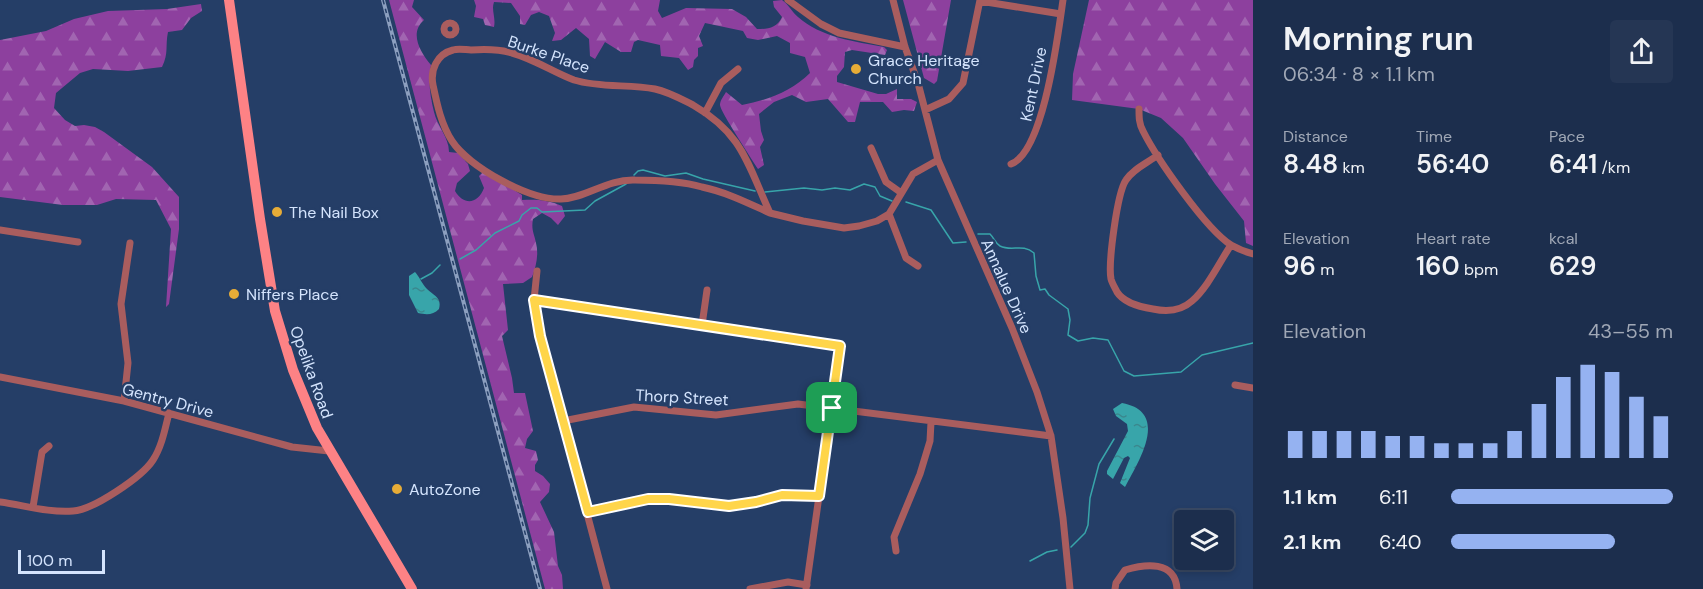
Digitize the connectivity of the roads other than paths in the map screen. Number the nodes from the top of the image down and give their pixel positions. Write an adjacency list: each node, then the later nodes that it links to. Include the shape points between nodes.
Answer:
1 (229, 0): 41 (main road, Opelika Road, via 275,311 292,370)
2 (788, 0): 8 (street, via 839,33)
3 (893, 0): 8 (street, Annalue Drive)
4 (980, 0): 6 (street); 12 (street, via 963,83 949,99)
5 (1063, 0): 6 (street, Kent Drive)
6 (1061, 14): 17 (street, Kent Drive, via 1041,119 1030,144 1020,159)
7 (452, 36): 9 (street)
8 (905, 47): 12 (street, Annalue Drive)
9 (453, 50): 13 (street, Burke Place, via 513,53 575,80 656,89); 19 (street, via 438,60 432,72 446,130 461,152 523,192 562,199 620,180 668,182 702,186)
10 (738, 69): 13 (street, via 722,83)
11 (1139, 109): 15 (street, via 1143,132)
12 (925, 110): 16 (street, Annalue Drive)
13 (705, 113): 19 (street, Burke Place, via 738,143)
14 (870, 148): 18 (street, via 886,182)
15 (1158, 155): 24 (street, via 1210,226); 24 (street, via 1135,171 1123,186 1110,266 1120,296 1143,307 1169,311 1182,308 1205,285)
16 (938, 160): 18 (street, via 913,174); 39 (street, Annalue Drive, via 1012,328)
17 (1011, 164)
18 (900, 192): 20 (street)
19 (770, 213): 20 (street, via 844,228 877,221)
20 (889, 214): 26 (street, via 906,258)
21 (0, 230): 22 (street)
22 (78, 242)
23 (130, 243): 34 (street, via 121,304 128,363)
24 (1231, 245): 25 (street)
25 (1253, 254)
26 (918, 266)
27 (537, 271): 29 (street)
28 (707, 290): 30 (street)
29 (534, 300): 30 (street); 37 (street)
30 (702, 325): 35 (street, via 840,346)
31 (0, 377): 34 (street, Gentry Drive)
32 (1235, 385): 33 (street)
33 (1253, 388)
34 (124, 402): 36 (street, Gentry Drive)
35 (832, 408): 37 (street, Thorp Street, via 791,405 716,415 634,407); 38 (street, Thorp Street); 42 (street)
36 (170, 413): 41 (street, Gentry Drive, via 270,442); 44 (street, via 152,462 112,494 82,510)
37 (563, 421): 45 (street)
38 (931, 422): 39 (street, Thorp Street); 46 (street, via 920,474 894,537)
39 (1051, 436): 51 (street, Annalue Drive)
40 (49, 446): 44 (street, via 42,452)
41 (329, 451): 48 (main road, Opelika Road)
42 (819, 496): 45 (street, via 782,495 729,506 648,499); 47 (street)
43 (0, 502): 44 (street)
44 (33, 507)
45 (588, 512): 49 (street)
46 (896, 551)
47 (807, 587): 50 (street, via 788,582)
48 (412, 589)
49 (607, 589)
50 (750, 589)
51 (1070, 589)
52 (1115, 589): 53 (street, via 1125,570 1152,565 1172,573)
53 (1177, 589)

